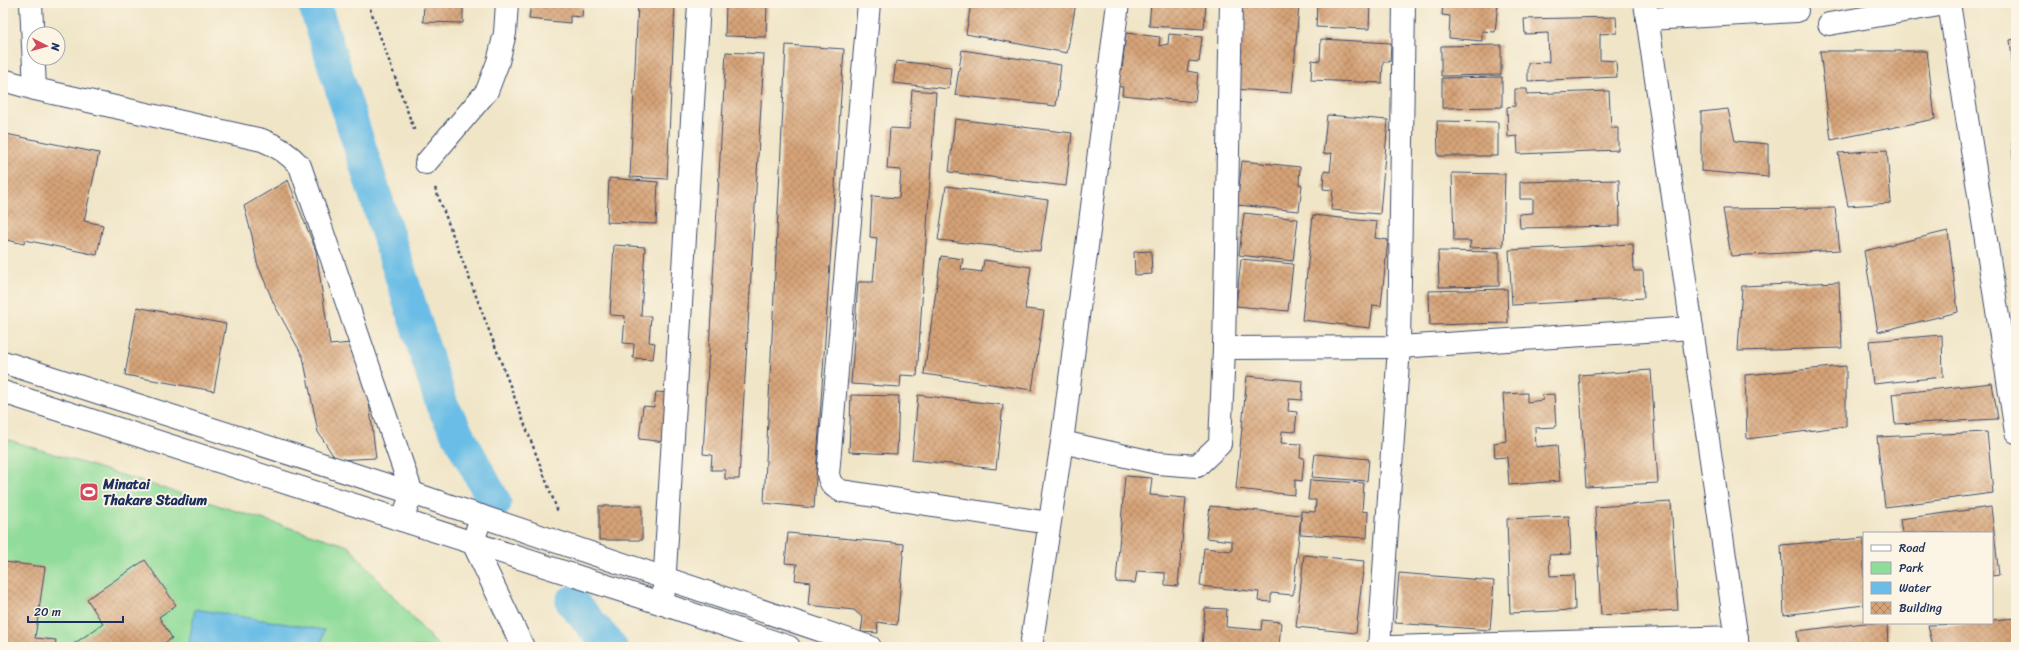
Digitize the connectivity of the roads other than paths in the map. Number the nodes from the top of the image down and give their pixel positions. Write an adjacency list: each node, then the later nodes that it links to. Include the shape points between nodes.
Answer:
1 (31, 3): 13 (street)
2 (507, 3): 14 (street, via 505,33 498,62 487,90)
3 (699, 3): 31 (street)
4 (868, 3): 27 (street, via 828,466 830,483 842,491)
5 (1118, 3): 23 (street)
6 (1231, 3): 17 (street)
7 (1404, 3): 16 (street)
8 (1950, 3): 11 (street); 22 (street)
9 (1646, 11): 10 (street); 15 (street)
10 (1797, 11)
11 (1829, 24)
12 (3, 80): 13 (street)
13 (35, 88): 24 (street, via 262,140 289,154 300,166)
14 (426, 163)
15 (1692, 328): 16 (street); 33 (street)
16 (1399, 347): 17 (street); 38 (street)
17 (1224, 348): 23 (street, via 1220,444 1198,466 1158,463)
18 (3, 362): 19 (street)
19 (70, 383): 21 (street); 24 (street)
20 (3, 392): 21 (street)
21 (60, 410): 26 (street)
22 (2016, 432)
23 (1062, 442): 27 (street)
24 (412, 493): 25 (street); 26 (street)
25 (481, 516): 28 (street); 29 (street)
26 (402, 520): 28 (street)
27 (1049, 523): 37 (street)
28 (473, 543): 30 (street); 34 (street)
29 (571, 546): 30 (street); 31 (street)
30 (573, 576): 32 (street)
31 (664, 579): 32 (street); 36 (street)
32 (663, 604): 35 (street)
33 (1737, 642): 39 (street)
34 (523, 647)
35 (788, 647)
36 (870, 647)
37 (1031, 647)
38 (1379, 647)
39 (1390, 647)

